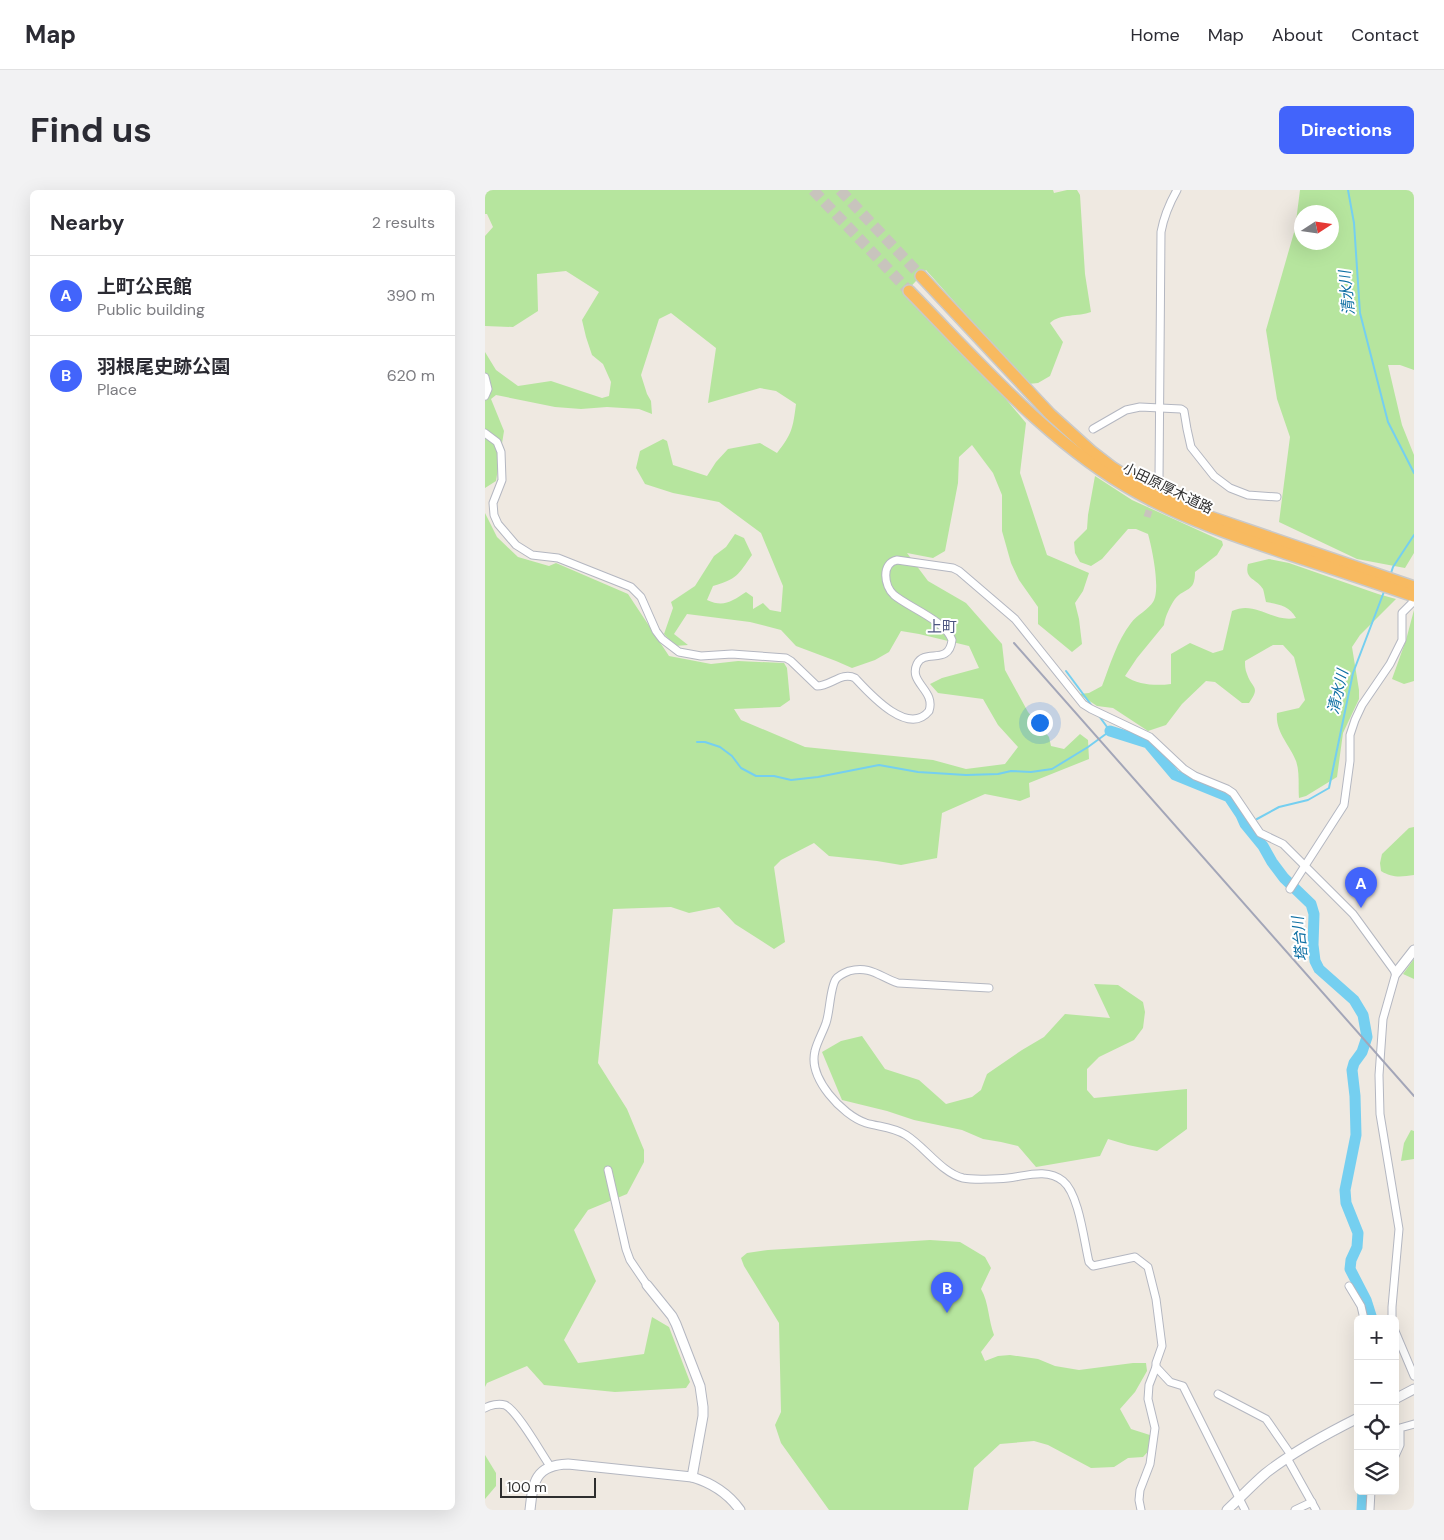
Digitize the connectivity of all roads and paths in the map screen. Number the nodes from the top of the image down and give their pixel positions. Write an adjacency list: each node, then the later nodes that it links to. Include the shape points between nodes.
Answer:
1 (1177, 190): 6 (street, via 1163,218 1161,232)
2 (921, 276): 11 (highway, 小田原厚木道路, via 1050,414 1113,468 1175,503)
3 (909, 291): 11 (highway, 小田原厚木道路, via 1032,414 1108,475 1172,511 1199,522)
4 (485, 377): 5 (street, via 488,389)
5 (485, 396)
6 (1160, 407): 7 (street, via 1126,410); 9 (street); 10 (street, via 1185,411 1191,447 1214,476 1247,495)
7 (1093, 429)
8 (485, 433): 15 (street, via 497,442 501,452 502,480 493,504 493,515 513,542 532,554 558,558 631,586 641,597 656,631 674,649 701,656 732,654 786,658 817,686 851,676 887,710 906,718 921,717 929,711 931,701 917,679 917,664 923,658 946,653 951,640 947,631 893,593 887,584 887,569 897,560 957,569 1015,619 1083,704 1150,737 1190,773 1230,791 1260,833 1283,844)
9 (1159, 480)
10 (1277, 497)
11 (1376, 578): 12 (highway, 小田原厚木道路); 13 (highway, 小田原厚木道路)
12 (1414, 587)
13 (1414, 596)
14 (1414, 601): 15 (street, via 1402,613 1402,640 1398,650 1355,720 1350,735 1344,805)
15 (1306, 867): 16 (street); 18 (street, via 1353,914)
16 (1293, 886)
17 (1414, 950): 18 (street)
18 (1396, 973): 24 (street, via 1383,1019 1379,1084 1380,1114 1399,1229)
19 (989, 988): 26 (street, via 899,983 865,969 841,975 833,985 828,1017 815,1050 817,1075 843,1109 866,1123 905,1134 954,1174 967,1178 1006,1178 1039,1173 1062,1180 1075,1197 1089,1262 1093,1266 1135,1257 1147,1267 1156,1300 1162,1346)
20 (608, 1170): 21 (street, via 626,1249)
21 (647, 1285): 37 (street, via 676,1324 702,1396 703,1416)
22 (1349, 1286): 23 (street)
23 (1363, 1315)
24 (1392, 1315)
25 (1399, 1340): 27 (street)
26 (1156, 1367): 39 (street, via 1170,1382 1183,1386); 43 (street, via 1148,1399 1155,1428 1150,1464 1140,1490)
27 (1414, 1376)
28 (1414, 1389): 30 (street)
29 (1218, 1394): 35 (street, via 1266,1419)
30 (1399, 1397)
31 (485, 1408): 36 (street, via 504,1405 515,1412)
32 (1354, 1420): 35 (street)
33 (1414, 1424): 34 (street, via 1400,1428)
34 (1398, 1450)
35 (1289, 1457): 39 (street); 40 (street)
36 (550, 1466): 37 (street, via 568,1464); 41 (street, via 535,1480)
37 (691, 1477): 42 (street, via 723,1492)
38 (1371, 1495): 48 (street)
39 (1239, 1498): 44 (street); 45 (street)
40 (1313, 1502): 46 (street); 47 (street)
41 (530, 1510)
42 (740, 1510)
43 (1141, 1510)
44 (1227, 1510)
45 (1245, 1510)
46 (1295, 1510)
47 (1317, 1510)
48 (1370, 1510)

